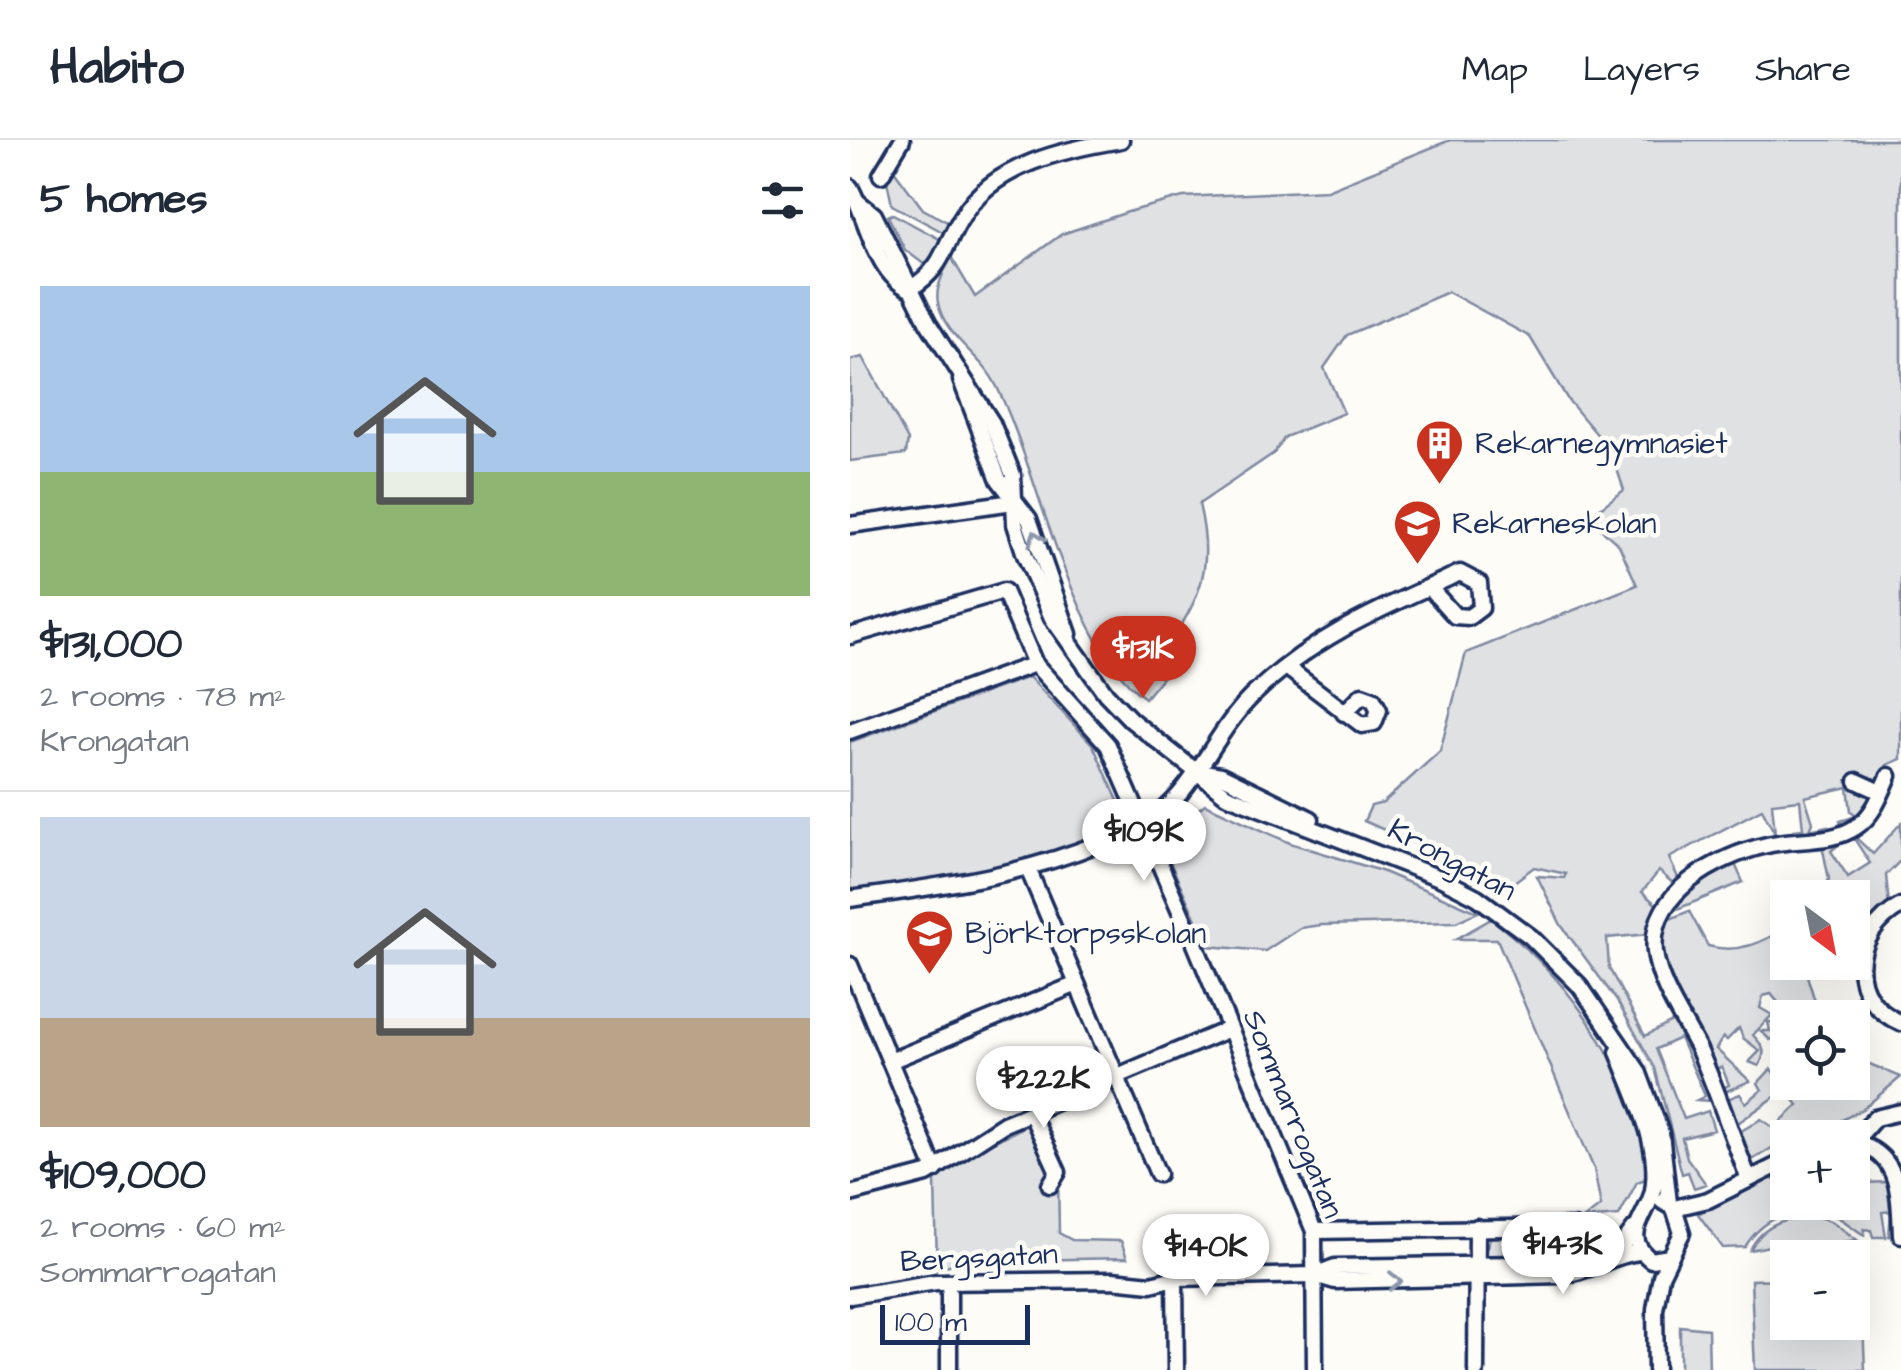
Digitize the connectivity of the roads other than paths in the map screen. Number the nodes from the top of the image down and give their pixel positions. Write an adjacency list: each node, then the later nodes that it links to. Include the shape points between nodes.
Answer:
1 (902, 140): 3 (street)
2 (1121, 140): 6 (street, via 994,180 968,207 938,267)
3 (881, 174)
4 (850, 188): 5 (street, Krongatan)
5 (854, 205): 6 (street, Krongatan, via 874,215)
6 (910, 288): 7 (street, Krongatan, via 1004,453)
7 (1013, 502): 8 (street); 15 (street, Krongatan, via 1025,555 1052,618 1131,720)
8 (850, 526)
9 (1429, 587): 12 (street, via 1339,629)
10 (850, 636): 11 (street, via 1004,590)
11 (1035, 664): 14 (street); 19 (street, via 1100,732)
12 (1286, 667): 13 (street); 15 (street, via 1227,725)
13 (1344, 713)
14 (850, 731)
15 (1198, 771): 19 (street, via 1178,798); 29 (street, Krongatan, via 1221,775 1442,879 1508,918 1567,972)
16 (1888, 776): 18 (street)
17 (1857, 781): 18 (street)
18 (1882, 792): 39 (street, via 1868,817 1846,832 1763,845 1694,878 1668,901 1657,924 1658,968)
19 (1142, 824): 20 (street); 23 (street)
20 (1028, 871): 21 (street); 26 (street)
21 (850, 899)
22 (1901, 906): 27 (street, via 1871,930 1859,965 1871,1001)
23 (1187, 927)
24 (1195, 944): 28 (street, Sommarrogatan)
25 (850, 965): 30 (street)
26 (1077, 984): 30 (street); 31 (street)
27 (1901, 1024)
28 (1229, 1029): 31 (street); 49 (street, Sommarrogatan)
29 (1610, 1030): 43 (street, Krongatan, via 1638,1071 1655,1113); 44 (street, Krongatan, via 1649,1140 1654,1184)
30 (890, 1061): 37 (street)
31 (1116, 1077): 33 (street); 38 (street)
32 (1901, 1112): 34 (street)
33 (1031, 1113): 37 (street, via 992,1130); 40 (street, via 1058,1172)
34 (1870, 1124)
35 (1870, 1148): 50 (street, via 1894,1170)
36 (1770, 1169): 39 (street)
37 (935, 1170): 41 (street)
38 (1158, 1174)
39 (1749, 1179): 42 (street)
40 (1050, 1185)
41 (850, 1194)
42 (1708, 1200): 43 (street); 45 (street)
43 (1672, 1205): 44 (street); 45 (street)
44 (1646, 1206): 48 (street)
45 (1681, 1224): 52 (street)
46 (1477, 1227): 47 (street); 49 (street); 53 (street)
47 (1574, 1227)
48 (1635, 1228): 51 (street); 53 (street, Bergsgatan, via 1620,1248 1584,1262)
49 (1314, 1231): 54 (street, Sommarrogatan)
50 (1901, 1235)
51 (1645, 1254): 52 (street, via 1657,1260); 53 (street, Bergsgatan, via 1623,1255 1584,1273); 58 (street)
52 (1670, 1256): 58 (street)
53 (1477, 1273): 54 (street, Bergsgatan, via 1335,1267); 62 (street)
54 (1314, 1275): 55 (street, Bergsgatan); 61 (street, Sommarrogatan)
55 (1176, 1278): 57 (street, Bergsgatan, via 936,1282); 60 (street)
56 (949, 1293): 59 (street)
57 (850, 1296)
58 (1655, 1310): 63 (street)
59 (949, 1370)
60 (1176, 1370)
61 (1315, 1370)
62 (1476, 1370)
63 (1656, 1370)

